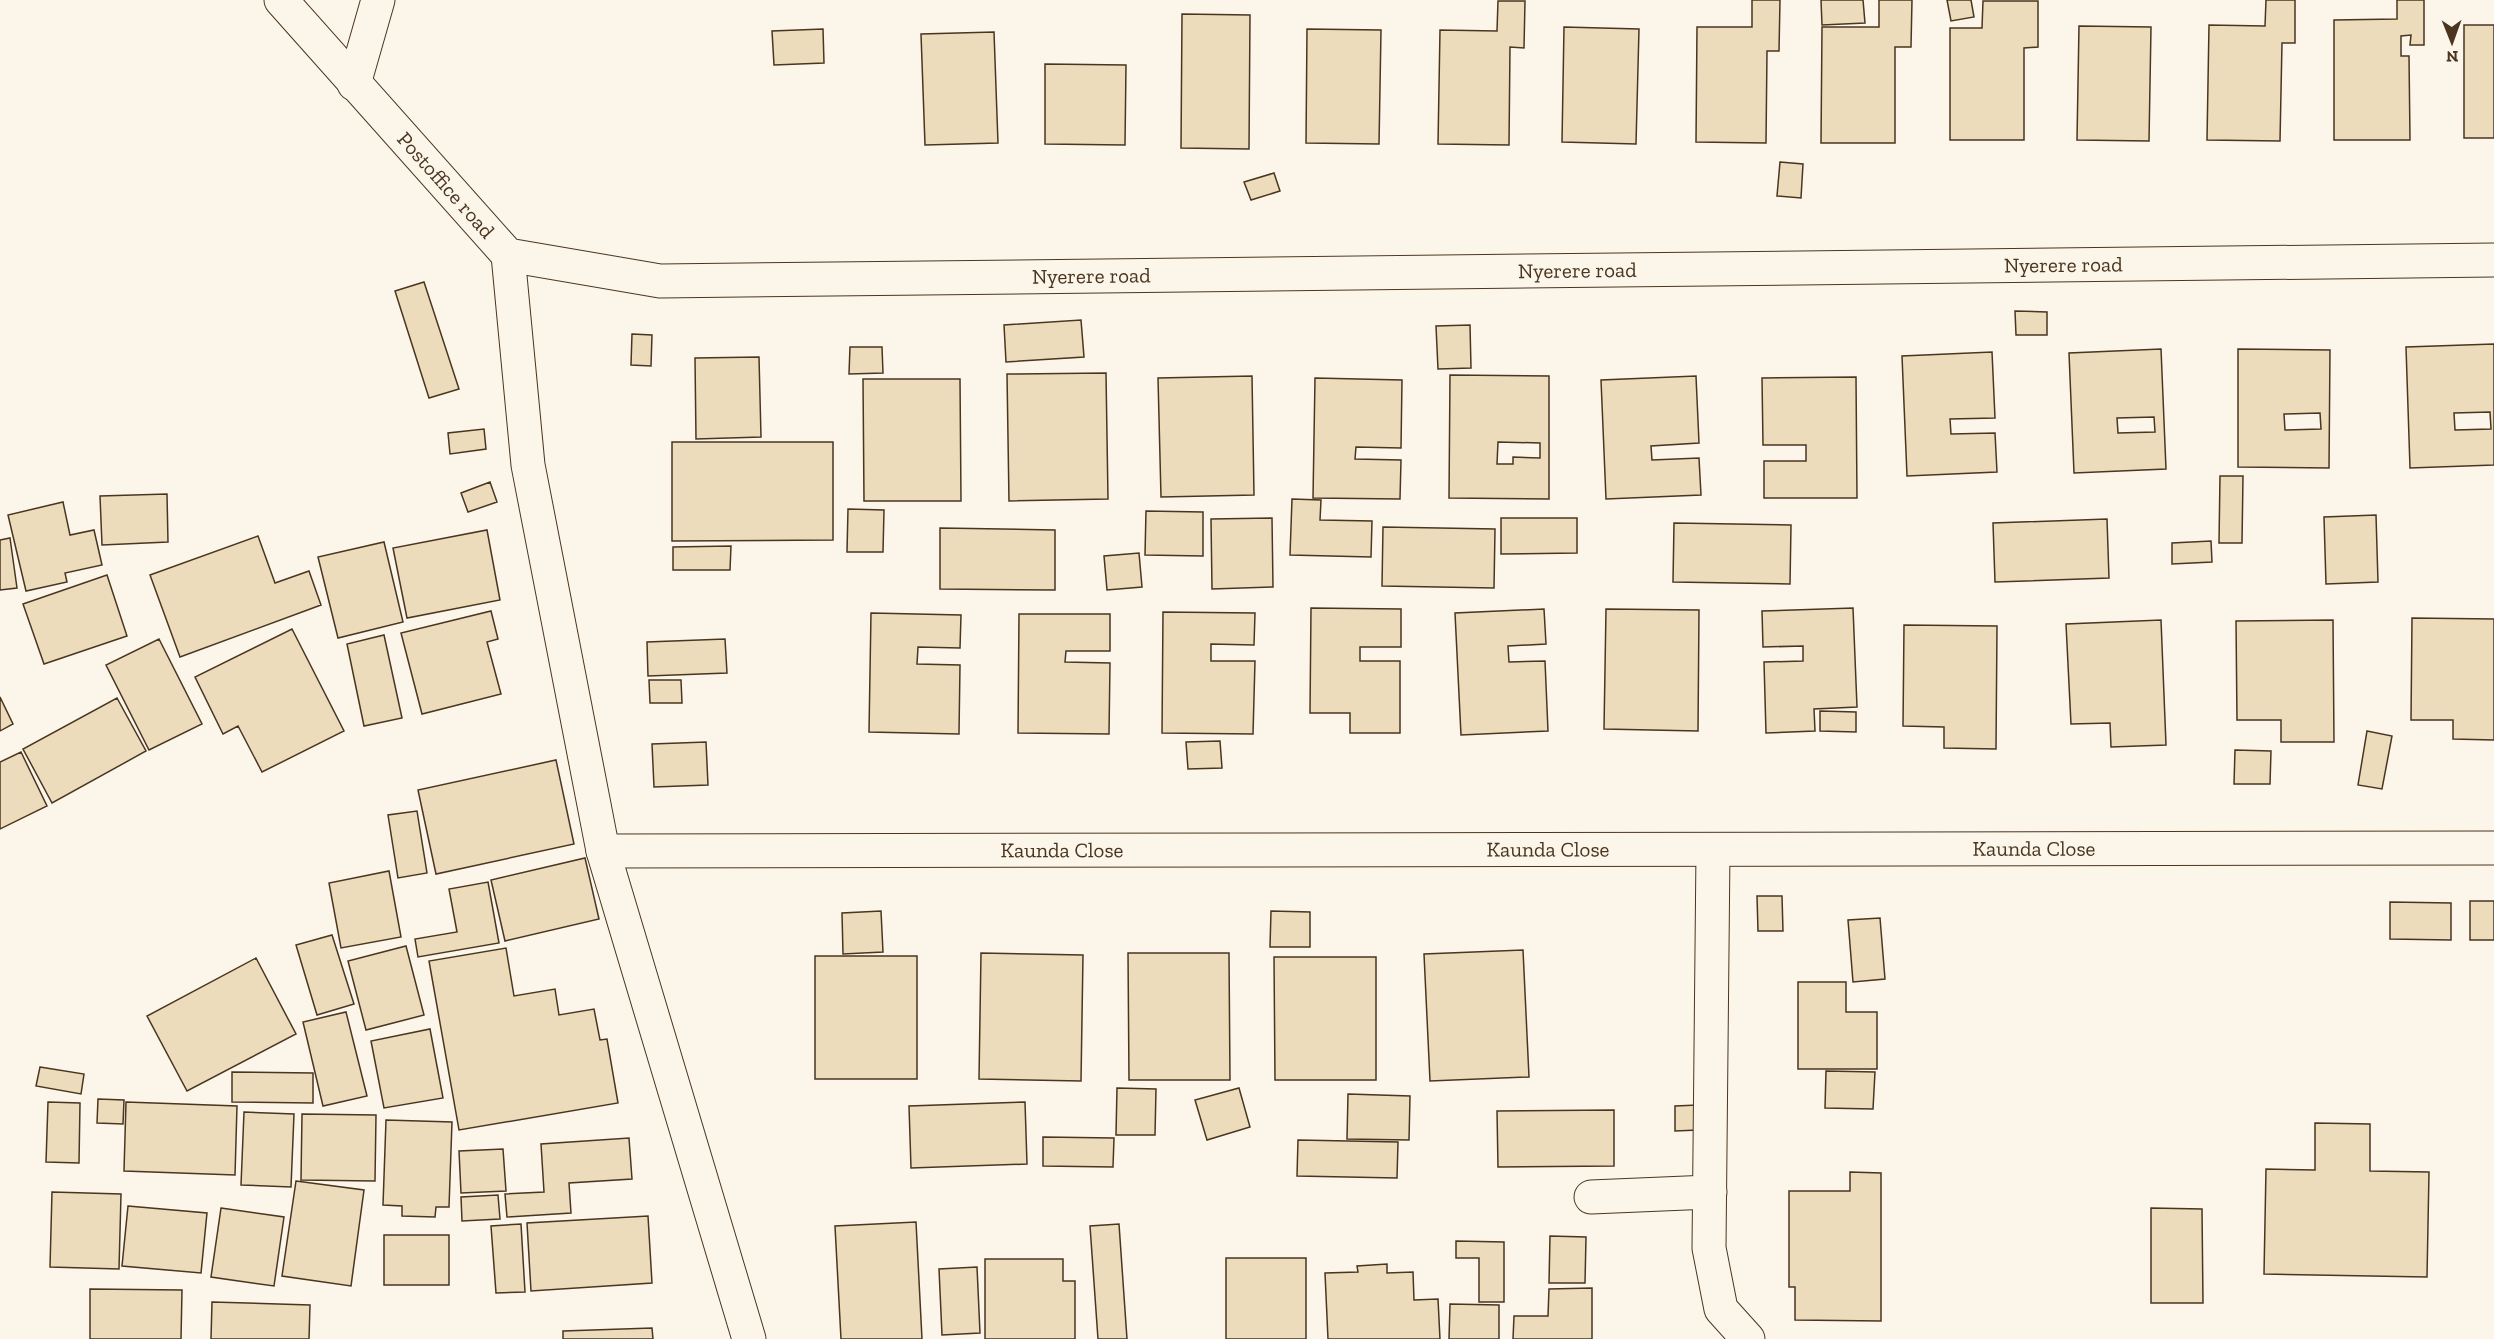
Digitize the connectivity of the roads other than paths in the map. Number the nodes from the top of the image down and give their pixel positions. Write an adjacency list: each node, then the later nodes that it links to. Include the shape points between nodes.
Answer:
1 (281, 0): 3 (street, Postoffice road)
2 (378, 0): 3 (street)
3 (354, 84): 4 (street, Postoffice road)
4 (508, 255): 6 (street, Postoffice road); 9 (street, via 528,465)
5 (2494, 260): 6 (street, Nyerere road)
6 (660, 281)
7 (2494, 848): 8 (street, Kaunda Close)
8 (1713, 850): 9 (street, Kaunda Close); 10 (street)
9 (603, 851): 12 (street)
10 (1710, 1192): 11 (street); 13 (street, via 1709,1248 1721,1309)
11 (1591, 1197)
12 (749, 1339)
13 (1748, 1339)

